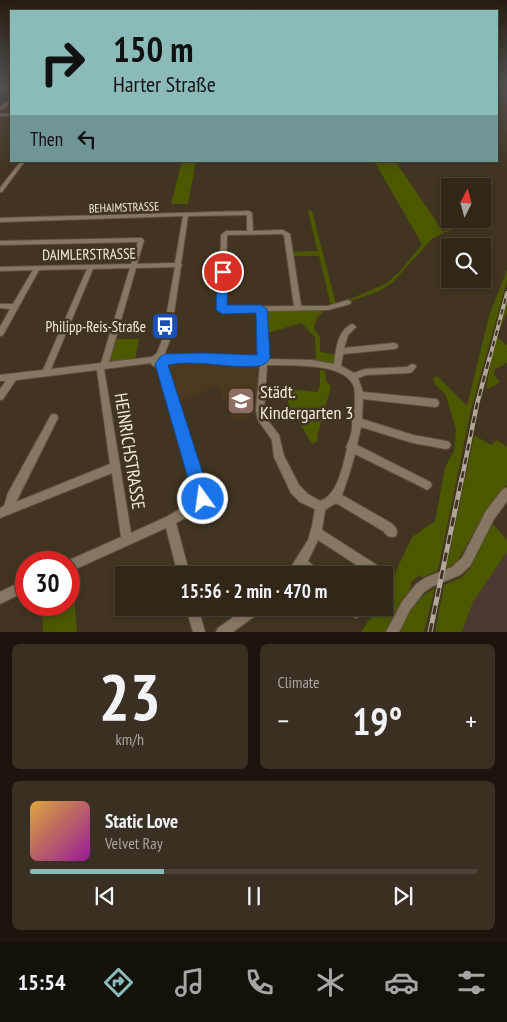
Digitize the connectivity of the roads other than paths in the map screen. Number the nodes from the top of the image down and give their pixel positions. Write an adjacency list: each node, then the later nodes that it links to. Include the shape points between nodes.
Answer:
1 (22, 162): 2 (street)
2 (0, 191)
3 (186, 215): 4 (street, BEHAIMSTRASSE); 5 (street, BEHAIMSTRASSE, via 249,213); 7 (street)
4 (0, 220)
5 (250, 233): 15 (street, via 287,234); 16 (street, via 224,235 222,310)
6 (0, 243): 8 (street, via 141,240)
7 (179, 265): 8 (street, DAIMLERSTRASSE); 21 (street)
8 (134, 266): 9 (street, DAIMLERSTRASSE); 23 (street)
9 (90, 267): 10 (street, DAIMLERSTRASSE); 26 (street)
10 (37, 268): 11 (street, DAIMLERSTRASSE); 14 (street)
11 (0, 269)
12 (348, 302): 15 (street, via 328,308)
13 (0, 306): 14 (street)
14 (15, 307): 18 (street)
15 (298, 308): 16 (street)
16 (261, 309): 22 (street)
17 (352, 327): 20 (street, via 346,331)
18 (0, 333)
19 (394, 346): 20 (street)
20 (341, 351): 25 (street)
21 (160, 360): 22 (street); 23 (street); 43 (street, via 203,499 198,506)
22 (264, 361): 25 (street); 41 (street, via 262,420 276,438 280,459 295,489)
23 (102, 366): 26 (street); 37 (street, HEINRICHSTRASSE)
24 (412, 367): 28 (street, via 409,370 365,372)
25 (337, 368): 28 (street)
26 (45, 373): 27 (street)
27 (13, 377): 29 (street); 31 (street)
28 (353, 377): 30 (street)
29 (0, 378)
30 (359, 395): 32 (street); 34 (street)
31 (0, 396)
32 (436, 403)
33 (54, 418): 42 (street)
34 (356, 421): 35 (street); 36 (street)
35 (446, 445)
36 (351, 447): 38 (street); 40 (street)
37 (116, 467): 42 (street); 46 (street, HEINRICHSTRASSE)
38 (427, 485)
39 (507, 493): 59 (street, via 490,515 466,562 456,571 420,588)
40 (335, 497): 41 (street); 44 (street)
41 (320, 506): 45 (street)
42 (4, 512)
43 (170, 521): 46 (street); 49 (street)
44 (392, 532)
45 (317, 533): 48 (street); 52 (street)
46 (127, 540): 47 (street)
47 (80, 561)
48 (302, 563): 50 (street); 51 (street)
49 (182, 566)
50 (300, 566)
51 (305, 566)
52 (368, 566)
53 (15, 591): 54 (street)
54 (0, 598)
55 (194, 616): 57 (street)
56 (245, 616): 58 (street)
57 (199, 632)
58 (222, 632)
59 (392, 632)

